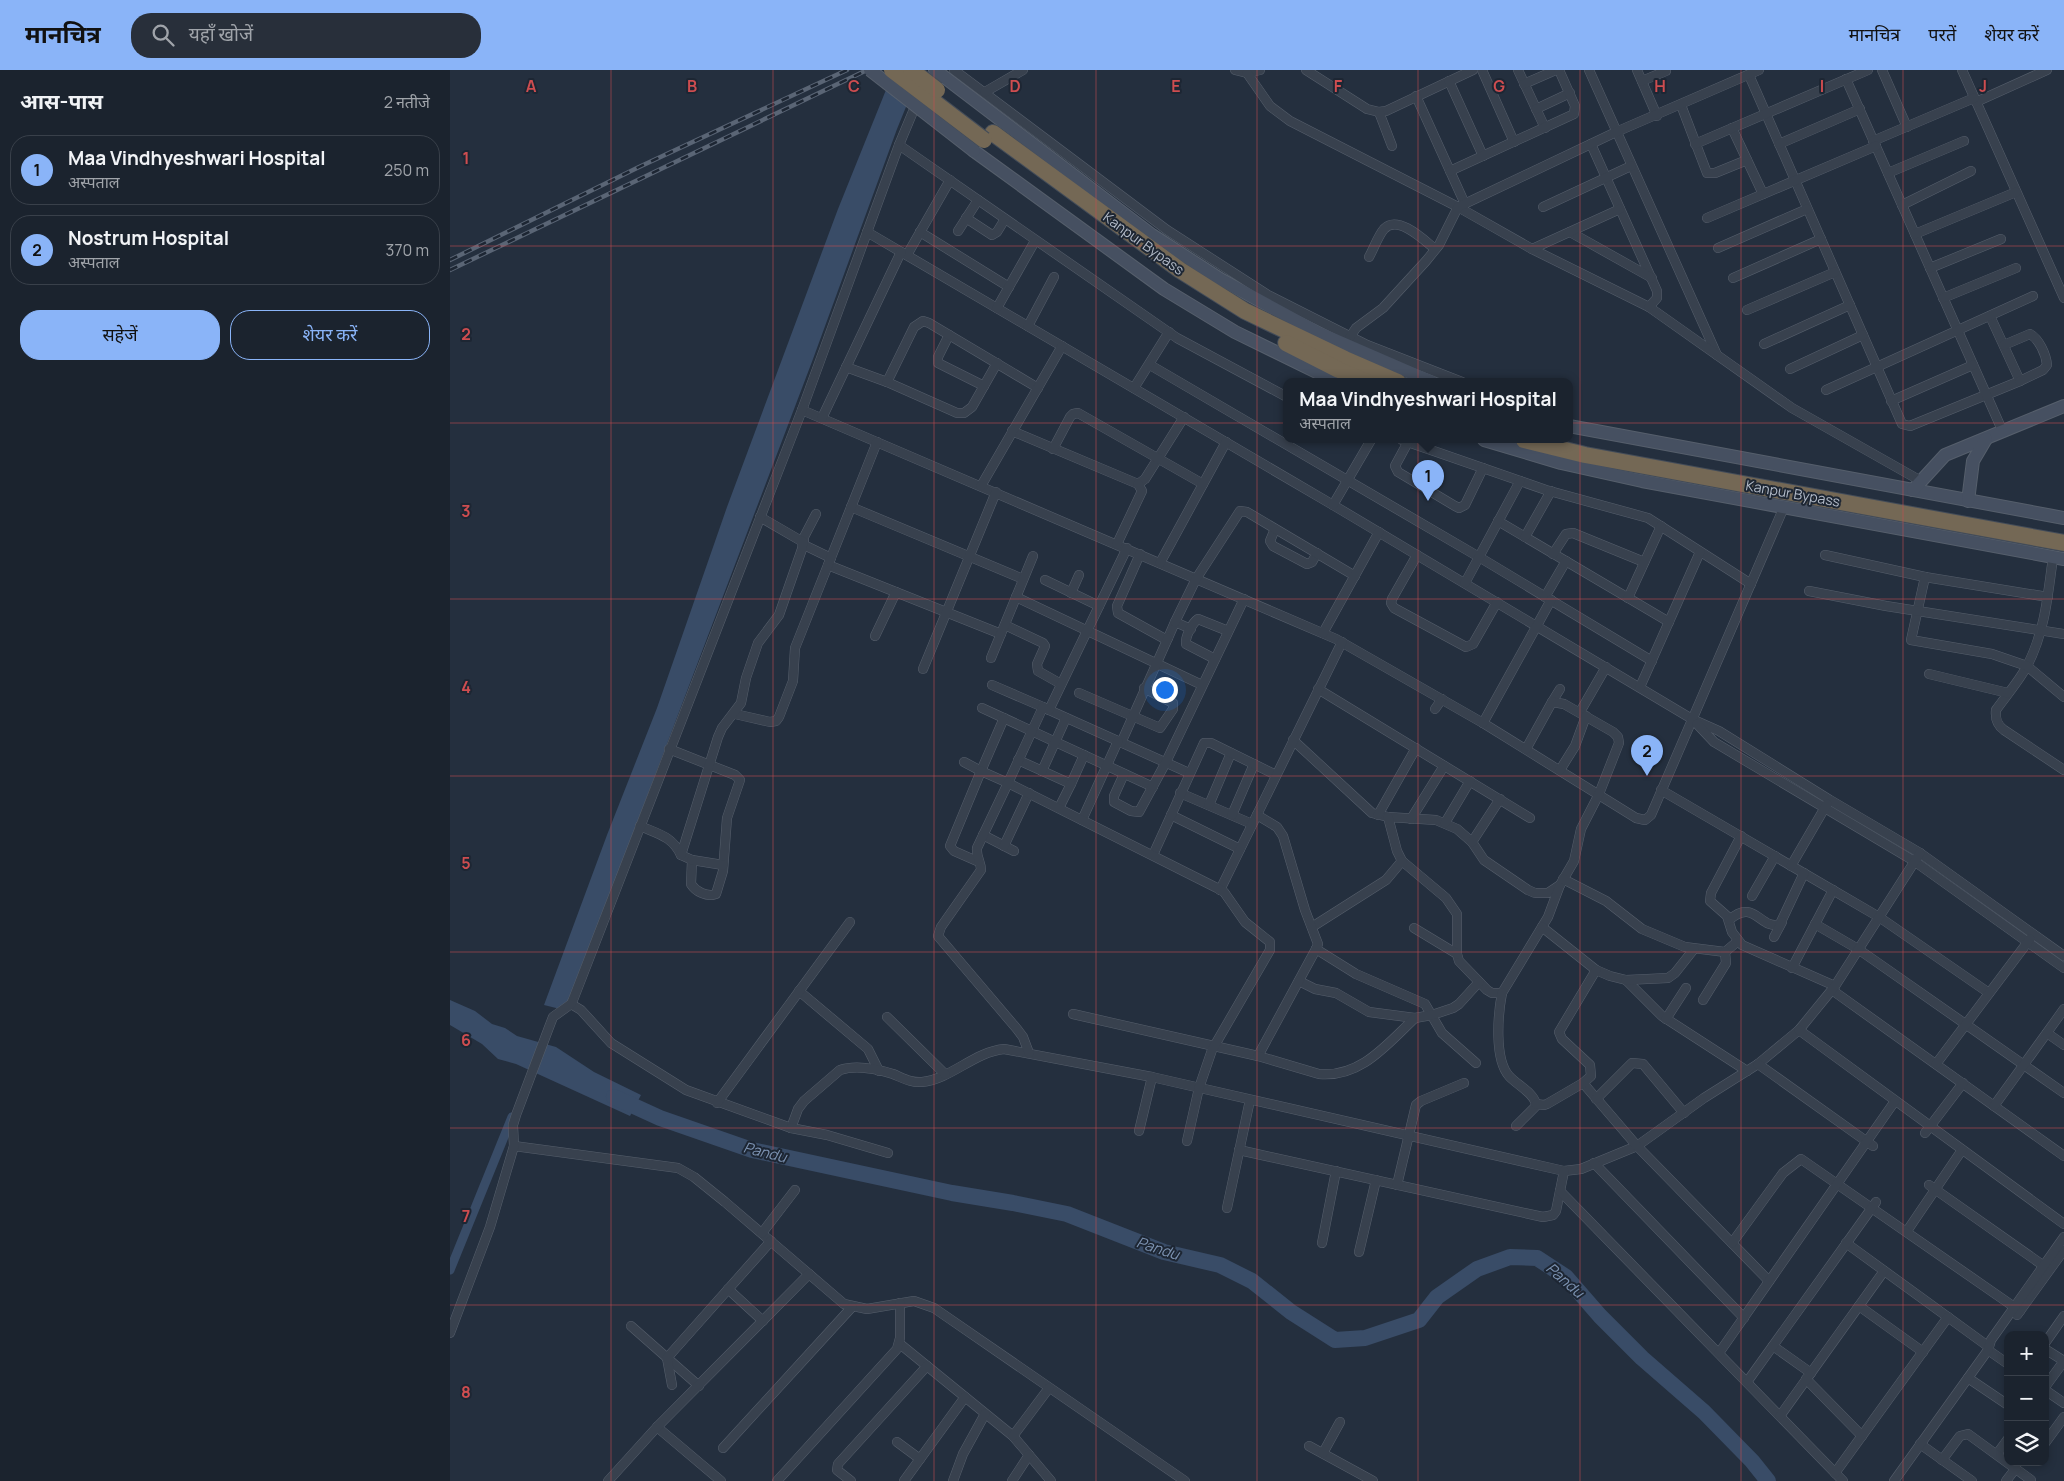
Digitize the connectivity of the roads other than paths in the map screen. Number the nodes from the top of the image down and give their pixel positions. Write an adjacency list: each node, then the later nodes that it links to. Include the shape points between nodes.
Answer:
1 (870, 70): 117 (main road, bridge, via 974,151 1164,289 1235,332)
2 (892, 70): 118 (highway, Kanpur Bypass, bridge, via 1170,275 1242,320)
3 (911, 70): 119 (highway, Kanpur Bypass, bridge, via 1180,270 1245,310)
4 (930, 70): 48 (street)
5 (935, 70): 120 (main road, via 1152,235 1220,279 1319,333)
6 (954, 70): 31 (street)
7 (1023, 70): 31 (street)
8 (1235, 70): 25 (street)
9 (1260, 70): 25 (street)
10 (1306, 70): 38 (street, via 1367,109)
11 (1450, 70): 28 (street)
12 (1473, 70): 28 (street)
13 (1482, 70): 45 (street)
14 (1518, 70): 30 (street)
15 (1558, 70): 30 (street); 32 (street)
16 (1589, 70): 44 (street)
17 (1636, 70): 29 (street)
18 (1666, 70): 29 (street)
19 (1759, 70): 26 (street)
20 (1868, 70): 27 (street)
21 (1882, 70): 41 (street)
22 (1962, 70): 34 (street)
23 (2047, 70): 24 (street)
24 (2036, 72): 34 (street)
25 (1247, 73): 65 (street, via 1270,106 1290,121)
26 (1749, 75): 35 (street); 39 (street)
27 (1846, 79): 37 (street); 39 (street)
28 (1452, 80): 33 (street); 53 (street)
29 (1642, 81): 40 (street)
30 (1524, 84): 36 (street)
31 (985, 92): 106 (street, via 1167,230 1268,295)
32 (1570, 93): 36 (street); 42 (street, via 1574,114)
33 (1416, 96): 38 (street); 56 (street)
34 (1975, 100): 41 (street); 62 (street)
35 (1681, 105): 40 (street); 50 (street)
36 (1536, 109): 42 (street)
37 (1860, 109): 47 (street); 51 (street)
38 (1379, 112): 52 (street)
39 (1766, 114): 43 (street); 51 (street)
40 (1657, 116): 44 (street)
41 (1907, 127): 47 (street)
42 (1545, 128): 45 (street)
43 (1732, 128): 50 (street); 54 (street)
44 (1616, 132): 49 (street); 55 (street)
45 (1514, 142): 53 (street)
46 (1964, 142): 58 (street)
47 (1875, 143): 58 (street); 61 (street)
48 (899, 144): 60 (street); 74 (street)
49 (1591, 144): 59 (street); 65 (street)
50 (1695, 144): 54 (street, via 1707,173)
51 (1779, 144): 61 (street)
52 (1392, 146)
53 (1483, 156): 56 (street)
54 (1747, 160): 63 (street)
55 (1631, 166): 59 (street); 110 (street)
56 (1450, 171): 65 (street)
57 (1972, 171): 66 (street)
58 (1888, 173): 66 (street)
59 (1606, 178): 67 (street); 69 (street)
60 (950, 180): 64 (street); 75 (street)
61 (1795, 180): 63 (street); 68 (street)
62 (2016, 192): 77 (street); 95 (street)
63 (1763, 194): 71 (street)
64 (978, 200): 70 (street); 72 (street)
65 (1461, 205): 82 (street); 83 (street)
66 (1902, 205): 77 (street)
67 (1543, 207)
68 (1807, 208): 78 (street); 81 (street)
69 (1620, 209): 76 (street); 90 (street)
70 (966, 218): 72 (street, via 992,235); 73 (street)
71 (1707, 218)
72 (1005, 220): 80 (street)
73 (958, 231)
74 (867, 232): 84 (street); 132 (street)
75 (920, 232): 84 (street); 92 (street)
76 (1570, 232): 83 (street); 90 (street)
77 (1915, 234): 86 (street)
78 (1821, 239): 88 (street); 91 (street)
79 (2001, 239): 86 (street)
80 (1035, 241): 92 (street); 103 (street)
81 (1718, 248)
82 (1435, 249): 85 (street, via 1408,229 1393,225 1384,229); 106 (street, via 1412,278)
83 (1532, 250): 97 (street)
84 (904, 253): 98 (street); 114 (street)
85 (1369, 257)
86 (1930, 268): 94 (street)
87 (2016, 268): 94 (street)
88 (1835, 272): 96 (street); 99 (street)
89 (1054, 277): 101 (street)
90 (1652, 278): 97 (street, via 1658,295)
91 (1733, 278)
92 (1009, 287): 98 (street)
93 (2033, 296): 100 (street)
94 (1943, 298): 102 (street)
95 (2064, 298)
96 (1850, 305): 105 (street); 107 (street)
97 (1649, 307): 110 (street)
98 (997, 308): 101 (street)
99 (1747, 310)
100 (1990, 316): 102 (street); 108 (street)
101 (1028, 326): 109 (street)
102 (1958, 330): 113 (street); 115 (street)
103 (1169, 332): 112 (street); 128 (street)
104 (950, 335): 111 (street); 123 (street, via 929,323 918,323); 124 (street, via 938,363)
105 (1863, 335): 115 (street); 116 (street)
106 (1350, 337): 121 (street)
107 (1764, 344)
108 (2004, 345): 122 (street); 122 (street, via 2030,334 2036,338 2047,360 2043,370)
109 (1062, 346): 125 (street); 126 (street)
110 (1718, 357): 154 (street, via 1792,408)
111 (997, 363): 124 (street); 125 (street)
112 (1150, 365): 126 (street); 150 (street)
113 (1973, 366): 129 (street); 130 (street)
114 (846, 367): 123 (street); 134 (street)
115 (1877, 367): 127 (street); 130 (street)
116 (1790, 369)
117 (1329, 378)
118 (1358, 378)
119 (1389, 378)
120 (1423, 378)
121 (1451, 378)
122 (2020, 381): 129 (street)
123 (887, 382): 124 (street, via 964,413 972,407)
124 (984, 386)
125 (1038, 388): 136 (street)
126 (1134, 388): 133 (street)
127 (1826, 390)
128 (1283, 395)
129 (1986, 395): 130 (street, via 1910,426 1902,424); 137 (street)
130 (1891, 401)
131 (2064, 406): 137 (main road)
132 (802, 410): 134 (street); 163 (street)
133 (1184, 417): 141 (street); 148 (street)
134 (822, 418): 140 (street)
135 (1573, 427): 154 (main road)
136 (1012, 431): 147 (street); 155 (street)
137 (2002, 432): 138 (main road)
138 (1986, 439): 154 (main road, via 1945,455); 158 (main road, via 1973,461)
139 (1573, 441): 169 (highway, Kanpur Bypass)
140 (877, 442): 155 (street); 160 (street)
141 (1226, 442): 153 (street); 159 (street)
142 (1369, 443): 150 (street)
143 (1404, 443): 149 (street, via 1394,466 1398,472 1459,508 1465,505)
144 (1411, 443): 149 (street)
145 (1494, 443): 161 (main road, via 1561,463 1642,481)
146 (1537, 443): 171 (highway, Kanpur Bypass)
147 (1053, 449): 148 (street, via 1070,417 1078,412); 152 (street)
148 (1158, 458): 152 (street); 153 (street)
149 (1483, 468): 151 (street)
150 (1346, 481): 159 (street); 182 (street)
151 (1520, 481): 157 (street); 165 (street)
152 (1138, 484): 172 (street, via 1142,491)
153 (1203, 484): 187 (street)
154 (1917, 485): 158 (main road)
155 (981, 486): 156 (street)
156 (996, 492): 172 (street); 180 (street)
157 (1551, 492): 166 (street, via 1648,518); 170 (street)
158 (1968, 501): 164 (main road)
159 (1333, 505): 168 (street)
160 (851, 507): 180 (street); 185 (street)
161 (1784, 507): 183 (main road); 195 (street)
162 (816, 514): 185 (street, via 804,537 804,545)
163 (760, 517): 244 (street, via 803,542 782,607 758,643); 256 (street)
164 (2064, 518)
165 (1498, 521): 170 (street); 182 (street)
166 (1660, 526): 174 (street); 186 (street)
167 (1275, 529): 175 (street); 175 (street, via 1270,541 1273,546 1307,564); 192 (street, via 1240,511)
168 (1380, 532): 178 (street); 189 (street)
169 (2064, 532)
170 (1525, 537): 177 (street)
171 (2064, 543)
172 (1117, 544): 173 (street)
173 (1126, 548): 176 (street); 205 (street)
174 (1700, 552): 195 (street); 209 (street)
175 (1317, 553): 189 (street)
176 (1140, 554): 187 (street); 219 (street, via 1118,613)
177 (1553, 554): 184 (street); 186 (street, via 1566,534 1573,533)
178 (1417, 555): 194 (street); 204 (street, via 1392,599 1394,608 1466,647 1473,644)
179 (1826, 555): 190 (street)
180 (970, 556): 191 (street); 207 (street)
181 (1033, 556): 191 (street)
182 (1479, 557): 194 (street); 203 (street)
183 (2059, 558): 200 (street)
184 (1566, 561): 201 (street); 203 (street)
185 (830, 562): 197 (street); 244 (street, via 795,648 793,681 779,718 770,722)
186 (1644, 562): 201 (street)
187 (1160, 563): 192 (street)
188 (1079, 575): 198 (street)
189 (1355, 576): 216 (street)
190 (1925, 577): 200 (street); 206 (street)
191 (1024, 579): 199 (street)
192 (1196, 579): 202 (street); 208 (street)
193 (1045, 580): 198 (street)
194 (1465, 583): 204 (street)
195 (1750, 584): 249 (street)
196 (1809, 591): 206 (street)
197 (896, 592): 207 (street); 218 (street)
198 (1071, 593): 205 (street)
199 (1016, 597): 213 (street); 214 (street)
200 (2048, 597): 212 (street)
201 (1628, 598): 209 (street)
202 (1244, 599): 215 (street); 216 (street)
203 (1548, 599): 210 (street); 223 (street)
204 (1497, 602): 210 (street)
205 (1099, 606): 214 (street)
206 (1918, 611): 212 (street); 225 (street, via 1911,640 1992,654)
207 (947, 612): 213 (street); 227 (street)
208 (1175, 622): 211 (street); 219 (street)
209 (1669, 622): 223 (street)
210 (1537, 626): 226 (street); 250 (street)
211 (1191, 629): 215 (street, via 1198,618); 222 (street, via 1186,644)
212 (2041, 629): 217 (street); 225 (street)
213 (1003, 630): 221 (street); 229 (street, via 1043,643 1045,646 1037,664 1038,670)
214 (1087, 630): 224 (street); 229 (street)
215 (1228, 631): 222 (street)
216 (1323, 633): 220 (street)
217 (2064, 634)
218 (876, 636)
219 (1168, 638): 224 (street)
220 (1342, 642): 234 (street); 239 (street)
221 (991, 658)
222 (1215, 659): 231 (street)
223 (1652, 661): 232 (street)
224 (1155, 663): 231 (street); 233 (street)
225 (2027, 666): 237 (street); 238 (street)
226 (1606, 667): 232 (street); 245 (street)
227 (924, 669)
228 (1929, 674): 237 (street)
229 (1062, 684): 242 (street)
230 (992, 685): 242 (street)
231 (1202, 685): 262 (street)
232 (1640, 687): 249 (street)
233 (1144, 688): 246 (street); 246 (street, via 1171,701 1173,709 1160,728)
234 (1318, 689): 252 (street); 255 (street)
235 (1560, 689): 240 (street)
236 (1079, 693): 246 (street)
237 (2008, 693): 268 (street, via 1996,710 1999,726)
238 (2064, 697)
239 (1442, 699): 243 (street); 250 (street)
240 (1552, 702): 245 (street); 257 (street)
241 (982, 708): 247 (street)
242 (1046, 709): 248 (street); 251 (street)
243 (1434, 709)
244 (735, 714): 263 (street, via 722,728)
245 (1583, 714): 267 (street, via 1574,746); 281 (street, via 1618,737 1619,743)
246 (1132, 717): 254 (street)
247 (1004, 718): 251 (street); 269 (street)
248 (1066, 718): 253 (street); 254 (street)
249 (1692, 719): 278 (street); 283 (street, via 1714,742)
250 (1483, 723): 257 (street)
251 (1032, 731): 253 (street); 260 (street)
252 (1293, 740): 273 (street); 289 (street, via 1372,813)
253 (1055, 742): 259 (street); 270 (street)
254 (1120, 742): 262 (street); 265 (street)
255 (1416, 748): 266 (street); 289 (street)
256 (669, 749): 263 (street); 295 (street)
257 (1526, 749): 267 (street)
258 (1231, 753): 264 (street); 271 (street, via 1204,743); 284 (street)
259 (1084, 755): 265 (street); 276 (street)
260 (1018, 760): 270 (street); 275 (street)
261 (964, 762): 269 (street)
262 (1166, 762): 271 (street); 277 (street)
263 (708, 764): 303 (street); 310 (street, via 740,780 727,818)
264 (1254, 764): 273 (street); 287 (street)
265 (1107, 766): 272 (street); 292 (street)
266 (1444, 766): 274 (street); 291 (street)
267 (1560, 770): 281 (street)
268 (2064, 770)
269 (982, 771): 275 (street); 309 (street, via 950,846)
270 (1042, 771): 276 (street)
271 (1189, 773): 280 (street)
272 (1124, 774): 277 (street); 277 (street, via 1114,796 1117,805 1139,812)
273 (1276, 775): 288 (street)
274 (1470, 781): 282 (street); 293 (street)
275 (1008, 783): 279 (street); 296 (street)
276 (1071, 784): 285 (street)
277 (1153, 787)
278 (1662, 790): 281 (street, via 1645,820 1636,818); 297 (street)
279 (1030, 793): 285 (street); 299 (street)
280 (1180, 793): 284 (street); 286 (street)
281 (1598, 794): 313 (street, via 1581,829 1574,861)
282 (1500, 799): 290 (street); 298 (street)
283 (1827, 804): 302 (street); 308 (street); 311 (street)
284 (1208, 805): 287 (street)
285 (1059, 808): 292 (street)
286 (1171, 815): 300 (street); 304 (street)
287 (1232, 815): 294 (street)
288 (1257, 815): 294 (street); 324 (street, via 1283,836)
289 (1383, 816): 291 (street); 307 (street)
290 (1530, 818)
291 (1411, 819): 293 (street)
292 (1082, 820): 304 (street)
293 (1445, 823): 298 (street)
294 (1252, 824): 300 (street)
295 (640, 826): 303 (street, via 669,838); 349 (street)
296 (983, 835): 299 (street); 309 (street, via 976,854)
297 (1741, 836): 305 (street); 320 (street, via 1709,898)
298 (1472, 842): 313 (street, via 1484,860 1528,890 1548,893)
299 (1004, 846): 301 (street)
300 (1240, 849): 314 (street)
301 (1014, 851)
302 (1920, 853): 308 (street); 317 (street)
303 (681, 855): 306 (street)
304 (1153, 855): 314 (street)
305 (1775, 856): 311 (street); 316 (street)
306 (692, 860): 310 (street); 310 (street, via 691,884 696,890 709,895 718,891)
307 (1402, 861): 324 (street, via 1386,880); 335 (street, via 1457,914)
308 (1914, 861): 318 (street); 319 (street)
309 (979, 862): 361 (street, via 981,870 978,876 941,926 938,936 1023,1037)
310 (724, 865)
311 (1792, 866): 312 (street)
312 (1804, 873): 315 (street); 322 (street)
313 (1562, 882): 325 (street); 332 (street, via 1606,901 1642,929)
314 (1220, 890): 360 (street, via 1245,922 1271,946)
315 (1833, 890): 319 (street); 323 (street)
316 (1752, 896)
317 (1980, 896): 318 (street); 327 (street)
318 (1974, 904): 330 (street)
319 (1879, 917): 333 (street); 347 (street)
320 (1729, 920): 322 (street, via 1737,912 1744,911 1774,925); 329 (street)
321 (850, 922): 345 (street)
322 (1782, 922): 328 (street)
323 (1815, 924): 333 (street); 337 (street)
324 (1312, 927): 331 (street, via 1318,944)
325 (1542, 927): 339 (street); 346 (street)
326 (1414, 928): 335 (street)
327 (2034, 934): 330 (street); 336 (street)
328 (1774, 937)
329 (1738, 940): 334 (street); 337 (street, via 1749,949)
330 (2028, 942): 338 (street); 347 (street)
331 (1316, 949): 341 (street); 352 (street, via 1356,974 1425,1004)
332 (1694, 949): 334 (street); 340 (street, via 1668,978)
333 (1858, 949): 344 (street); 356 (street)
334 (1725, 952): 348 (street, via 1726,963)
335 (1457, 954): 342 (street, via 1459,961)
336 (2064, 956)
337 (1792, 968): 344 (street)
338 (2064, 968)
339 (1596, 970): 340 (street); 373 (street, via 1558,1032 1590,1065 1591,1076)
340 (1626, 980): 355 (street)
341 (1299, 981): 354 (street, via 1315,989 1336,993 1369,1012); 362 (street)
342 (1479, 982): 346 (street, via 1492,993); 352 (street, via 1459,1004)
343 (1686, 988): 355 (street)
344 (1833, 988): 357 (street); 365 (street)
345 (799, 991): 367 (street, via 868,1049); 379 (street)
346 (1502, 993): 380 (street, via 1497,1031 1503,1065)
347 (1989, 993): 356 (street)
348 (1703, 1000)
349 (571, 1004): 379 (street, via 625,1053 686,1090); 390 (street, via 553,1017 516,1115)
350 (2064, 1009): 358 (street)
351 (1073, 1014): 360 (street)
352 (1432, 1015): 354 (street); 363 (street, via 1446,1038)
353 (887, 1017): 369 (street)
354 (1415, 1018): 362 (street, via 1375,1056 1351,1071 1319,1074)
355 (1666, 1018): 368 (street)
356 (1966, 1025): 365 (street); 366 (street)
357 (1798, 1030): 364 (street); 378 (street)
358 (2047, 1033): 359 (street); 366 (street)
359 (2064, 1045)
360 (1214, 1046): 362 (street); 374 (street)
361 (1029, 1053): 369 (street, via 996,1050); 370 (street)
362 (1258, 1056)
363 (1476, 1063)
364 (1758, 1064): 368 (street); 389 (street)
365 (1936, 1064): 372 (street)
366 (2024, 1065): 375 (street); 381 (street)
367 (879, 1070): 369 (street, via 912,1082 927,1081); 384 (street, via 840,1070 804,1100)
368 (1747, 1071): 382 (street)
369 (945, 1074)
370 (1152, 1077): 374 (street); 386 (street)
371 (1464, 1083): 387 (street, via 1416,1105)
372 (1962, 1083): 381 (street); 385 (street)
373 (1583, 1084): 376 (street); 380 (street, via 1547,1104)
374 (1199, 1088): 377 (street); 388 (street)
375 (2064, 1094)
376 (1596, 1099): 382 (street, via 1632,1063 1643,1064); 391 (street)
377 (1250, 1100): 387 (street); 392 (street)
378 (1895, 1101): 385 (street); 389 (street)
379 (717, 1103): 384 (street)
380 (1536, 1104): 383 (street)
381 (1994, 1106): 395 (street)
382 (1684, 1113): 391 (street)
383 (1516, 1126)
384 (791, 1128): 394 (street)
385 (1928, 1130): 393 (street)
386 (1139, 1131)
387 (1408, 1135): 398 (street); 401 (street)
388 (1187, 1141)
389 (1869, 1144): 400 (street)
390 (514, 1146): 409 (street, via 678,1168 694,1177); 431 (street, via 490,1227)
391 (1637, 1146): 396 (street); 413 (street)
392 (1239, 1150): 397 (street); 406 (street)
393 (1962, 1150): 402 (street); 407 (street)
394 (888, 1153)
395 (2064, 1156)
396 (1594, 1164): 398 (street); 428 (street)
397 (1336, 1171): 399 (street); 412 (street)
398 (1564, 1171): 404 (street)
399 (1376, 1180): 401 (street); 415 (street)
400 (1837, 1184): 405 (street); 413 (street, via 1801,1159 1784,1173); 420 (street)
401 (1397, 1185): 404 (street, via 1548,1218 1556,1211)
402 (1932, 1187): 408 (street); 417 (street)
403 (796, 1190): 409 (street)
404 (1560, 1191): 438 (street)
405 (1874, 1205): 408 (street); 414 (street)
406 (1227, 1208)
407 (2064, 1224)
408 (1907, 1231): 425 (street)
409 (762, 1233): 411 (street)
410 (2064, 1237): 416 (street)
411 (771, 1241): 419 (street); 421 (street)
412 (1322, 1243)
413 (1732, 1243): 420 (street)
414 (1846, 1243): 418 (street); 434 (street)
415 (1359, 1252)
416 (2062, 1253): 417 (street); 425 (street)
417 (2044, 1266): 425 (street)
418 (1884, 1271): 423 (street); 427 (street)
419 (809, 1274): 424 (street); 429 (street)
420 (1769, 1281): 428 (street)
421 (728, 1289): 429 (street); 439 (street)
422 (900, 1303): 424 (street, via 876,1308); 433 (street); 449 (street, via 914,1301 934,1308)
423 (1859, 1306): 436 (street); 443 (street)
424 (852, 1307): 466 (street)
425 (2018, 1310): 435 (street, via 1995,1345)
426 (2064, 1316): 432 (street)
427 (1948, 1317): 435 (street); 436 (street)
428 (1744, 1318): 438 (street)
429 (762, 1321): 448 (street)
430 (631, 1326): 439 (street)
431 (450, 1333)
432 (2049, 1337)
433 (900, 1344): 442 (street); 478 (street)
434 (1773, 1346): 443 (street); 445 (street)
435 (1988, 1348): 440 (street); 444 (street)
436 (1923, 1352): 460 (street)
437 (2049, 1352): 441 (street)
438 (1719, 1354): 445 (street)
439 (666, 1358): 447 (street); 448 (street)
440 (2004, 1361)
441 (2064, 1361): 446 (street)
442 (927, 1366): 451 (street); 479 (street, via 838,1464 839,1473)
443 (1809, 1376): 455 (street); 460 (street)
444 (1968, 1378): 452 (street); 463 (street)
445 (1747, 1382): 455 (street)
446 (2049, 1383)
447 (672, 1385)
448 (699, 1386): 458 (street)
449 (1049, 1388): 459 (street); 484 (street)
450 (2049, 1392): 453 (street)
451 (965, 1397): 454 (street); 470 (street)
452 (2004, 1402)
453 (2064, 1404)
454 (985, 1414): 459 (street); 481 (street)
455 (1780, 1416): 473 (street)
456 (2064, 1418): 461 (street)
457 (1340, 1422): 467 (street)
458 (658, 1427): 476 (street); 477 (street)
459 (1013, 1436): 469 (street)
460 (1862, 1436): 473 (street)
461 (2049, 1438)
462 (897, 1442): 470 (street)
463 (1920, 1444): 471 (street); 487 (street)
464 (2004, 1444): 468 (street)
465 (1309, 1446): 467 (street)
466 (723, 1448)
467 (1323, 1453): 474 (street)
468 (1997, 1454): 471 (street, via 1972,1435 1964,1434); 472 (street)
469 (1029, 1455): 482 (street); 483 (street)
470 (920, 1458): 480 (street)
471 (1942, 1460): 488 (street)
472 (2016, 1468): 475 (street); 489 (street)
473 (1835, 1473): 486 (street)
474 (1362, 1478): 485 (street)
475 (2031, 1480)
476 (608, 1481)
477 (721, 1481)
478 (776, 1481)
479 (851, 1481)
480 (904, 1481)
481 (952, 1481)
482 (1012, 1481)
483 (1051, 1481)
484 (1185, 1481)
485 (1373, 1481)
486 (1843, 1481)
487 (1894, 1481)
488 (1972, 1481)
489 (2006, 1481)

